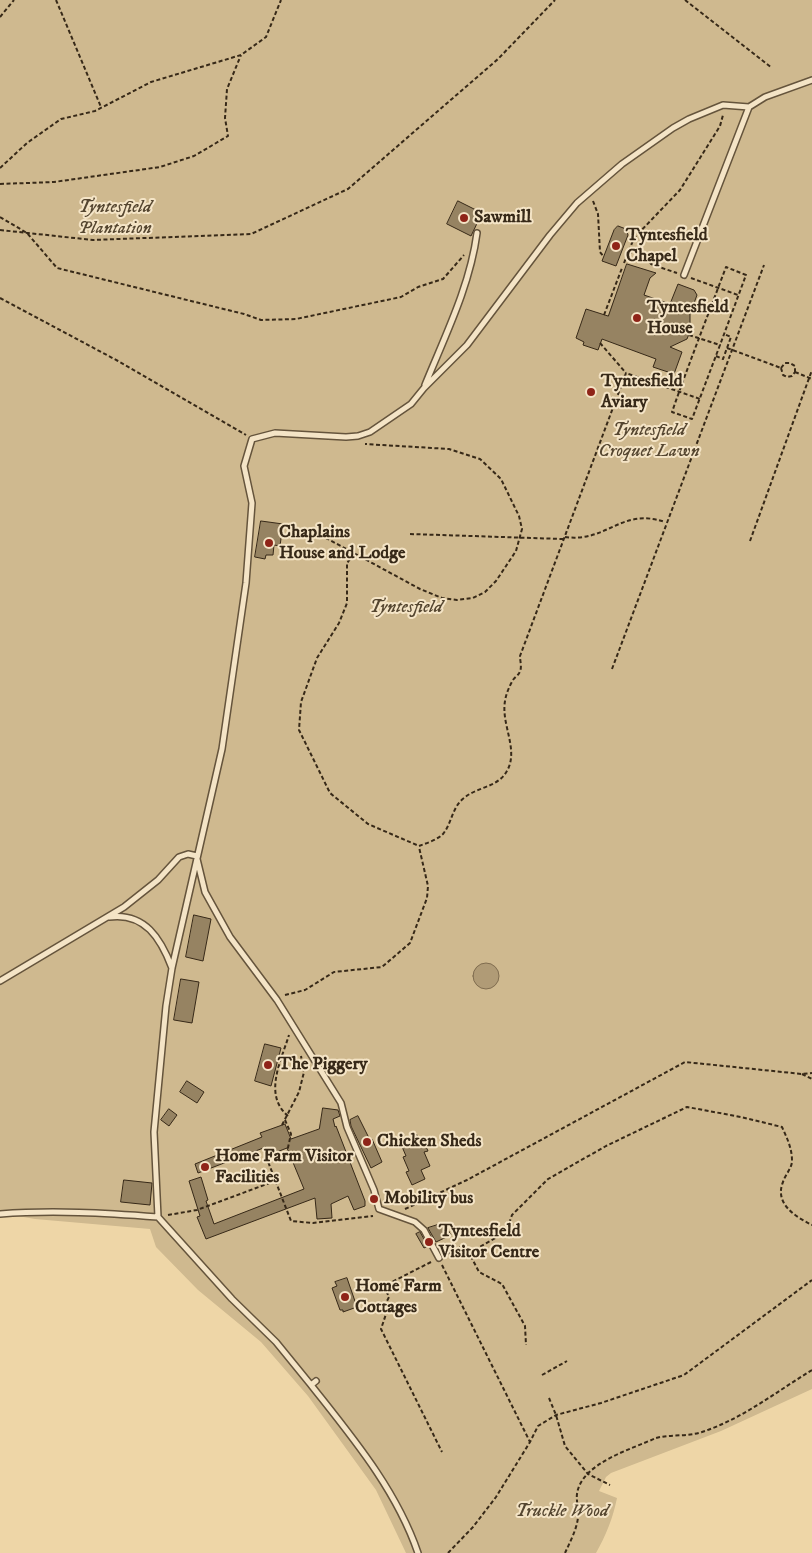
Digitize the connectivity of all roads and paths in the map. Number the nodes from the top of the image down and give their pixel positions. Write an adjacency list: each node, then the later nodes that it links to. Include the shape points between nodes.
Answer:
1 (14, 0): 6 (path)
2 (56, 0): 11 (path)
3 (281, 0): 7 (path, via 266,37)
4 (555, 0): 19 (path, via 498,59 348,189 251,234 93,240)
5 (685, 0): 8 (path)
6 (0, 17)
7 (241, 55): 11 (path, via 151,82); 14 (path, via 227,89 225,118 228,136 194,156 160,167 54,182)
8 (772, 68)
9 (812, 80): 12 (lane, via 765,96)
10 (723, 105): 12 (lane); 15 (lane, via 673,128 622,164); 20 (path, via 720,126 684,183 634,238)
11 (102, 107): 13 (path, via 61,119 27,143)
12 (749, 107): 26 (lane)
13 (0, 168)
14 (0, 184)
15 (585, 196): 22 (path, via 594,201 600,252); 44 (lane, via 550,235 467,345)
16 (0, 217): 19 (path)
17 (0, 230): 19 (path)
18 (476, 232): 44 (lane, via 467,276)
19 (27, 233): 21 (path, via 57,268 261,320 296,319 400,297 443,279)
20 (628, 252): 23 (path); 26 (path, via 646,256 651,264)
21 (464, 255)
22 (604, 257)
23 (624, 263)
24 (764, 265): 37 (path)
25 (622, 268): 30 (path)
26 (684, 275): 27 (path)
27 (718, 288): 28 (path); 28 (path, via 726,267 746,275); 33 (path)
28 (738, 295): 32 (path)
29 (0, 298): 47 (path, via 118,361)
30 (604, 315)
31 (689, 334): 33 (path)
32 (724, 334): 35 (path); 36 (path, via 731,337)
33 (700, 339): 35 (path); 45 (path)
34 (600, 343): 42 (path)
35 (720, 345): 38 (path)
36 (727, 348): 37 (path); 38 (path, via 723,358)
37 (732, 350): 39 (path); 49 (path)
38 (716, 356): 46 (path)
39 (781, 368): 41 (path, via 783,375 788,377); 41 (path, via 790,363 795,366)
40 (812, 370): 43 (path)
41 (795, 372): 43 (path)
42 (626, 373): 45 (path); 53 (path)
43 (811, 378): 54 (path)
44 (424, 388): 47 (lane, via 411,404 370,432 358,436 275,434)
45 (679, 392): 46 (path); 46 (path, via 672,412 692,419)
46 (700, 399)
47 (252, 439): 58 (lane, via 244,466 252,503 246,583 222,749)
48 (362, 443): 52 (path, via 449,449 480,460 501,479 510,495 519,516)
49 (666, 522): 53 (path, via 640,517 592,536); 56 (path)
50 (294, 530): 55 (path, via 326,538)
51 (410, 534): 52 (path)
52 (520, 537): 53 (path); 55 (path, via 516,551 496,581 485,592 465,600 442,598 420,589)
53 (564, 538): 57 (path, via 520,656 521,669 507,691 504,717 509,735 508,769 499,782 464,797 442,835)
54 (750, 540)
55 (354, 554): 57 (path, via 347,563 347,603 339,623 316,658 301,702 299,730 330,793 368,824)
56 (612, 669)
57 (419, 846): 62 (path, via 428,886 427,898 410,944 382,967 334,972 305,990)
58 (197, 856): 59 (lane, via 179,857 158,880); 60 (lane); 62 (lane, via 209,900 230,937)
59 (106, 918): 60 (lane, via 126,917 151,931 163,946); 61 (lane)
60 (172, 968): 77 (lane, via 154,1132)
61 (0, 982)
62 (277, 1000): 63 (lane)
63 (292, 1024): 68 (path, via 274,1095 280,1110); 74 (lane, via 341,1103 379,1209)
64 (300, 1054): 68 (path, via 304,1072)
65 (812, 1072): 66 (path)
66 (802, 1074): 67 (path); 74 (path, via 685,1062 467,1180)
67 (812, 1079)
68 (288, 1116): 69 (path)
69 (285, 1120): 70 (path); 72 (path, via 291,1134 287,1152)
70 (282, 1125)
71 (276, 1152): 72 (path)
72 (277, 1156): 73 (path, via 267,1160)
73 (275, 1181): 76 (path, via 291,1221 313,1223); 77 (path, via 197,1210)
74 (392, 1213): 80 (lane, via 415,1222 424,1230)
75 (0, 1214): 77 (lane, via 101,1212)
76 (377, 1215)
77 (158, 1217): 87 (lane, via 276,1342)
78 (812, 1225): 79 (path, via 793,1216 781,1199 782,1184 792,1163 790,1143 782,1127 687,1107 606,1146 548,1179 512,1215 506,1232)
79 (469, 1253): 80 (path, via 465,1245); 82 (path, via 479,1272 502,1284 526,1326)
80 (439, 1258): 90 (path); 91 (path, via 384,1286 389,1297 381,1329)
81 (812, 1280): 89 (path, via 684,1375)
82 (526, 1345)
83 (568, 1360): 85 (path)
84 (812, 1370): 92 (path, via 731,1421 695,1434 656,1438 596,1466)
85 (542, 1375)
86 (316, 1381): 87 (lane)
87 (311, 1384): 94 (lane, via 385,1486 410,1528)
88 (549, 1398): 89 (path)
89 (556, 1415): 90 (path, via 538,1426); 92 (path, via 565,1446)
90 (530, 1442): 95 (path, via 496,1497)
91 (442, 1452)
92 (588, 1474): 93 (path); 96 (path, via 579,1487 577,1524)
93 (610, 1485)
94 (418, 1553)
95 (448, 1553)
96 (565, 1553)

